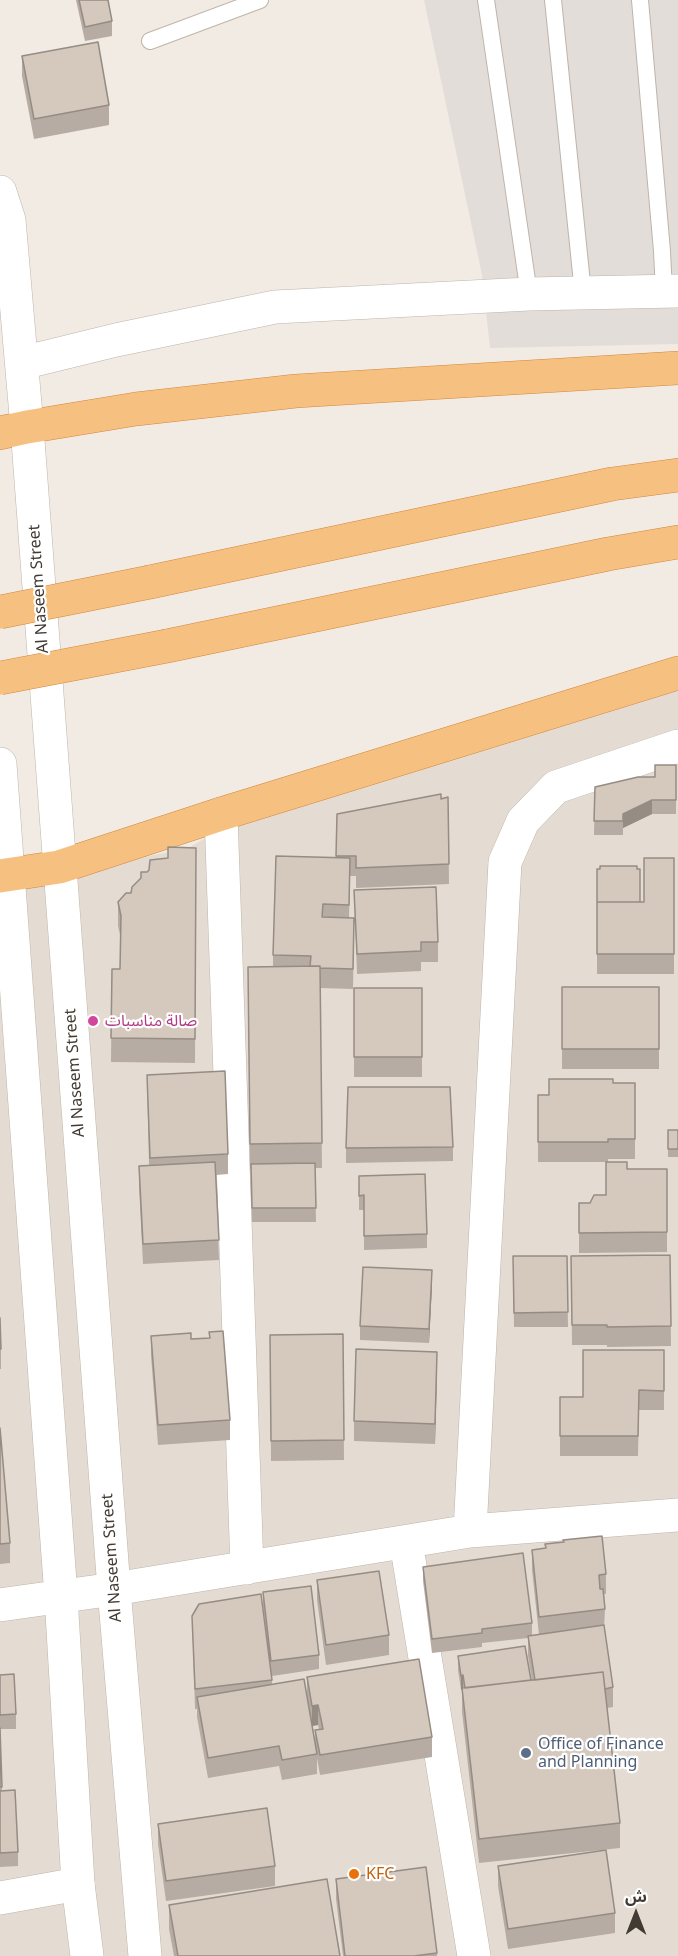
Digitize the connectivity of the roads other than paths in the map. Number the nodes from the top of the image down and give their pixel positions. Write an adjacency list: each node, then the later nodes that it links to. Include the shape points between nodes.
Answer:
1 (260, 0): 5 (lane)
2 (486, 0): 9 (lane)
3 (553, 0): 7 (lane)
4 (640, 0): 8 (lane, via 662,250)
5 (150, 41)
6 (0, 192): 10 (street, Al Naseem Street, via 9,220)
7 (583, 292): 8 (street); 9 (street)
8 (671, 292)
9 (529, 294): 10 (street, via 275,307)
10 (22, 363): 12 (street, Al Naseem Street)
11 (678, 368): 12 (highway, via 296,391 136,409)
12 (14, 430): 21 (street, Al Naseem Street)
13 (678, 475): 15 (highway, bridge, via 612,484)
14 (678, 542): 17 (highway, bridge)
15 (0, 612)
16 (678, 673): 20 (highway)
17 (0, 678)
18 (678, 746): 24 (street, via 556,787 524,821 505,862)
19 (0, 764): 22 (street)
20 (221, 814): 21 (highway); 26 (street)
21 (59, 867): 22 (highway); 27 (street, Al Naseem Street)
22 (4, 876): 28 (street)
23 (678, 1515): 24 (street)
24 (470, 1531): 25 (street)
25 (406, 1542): 26 (street); 34 (street)
26 (247, 1568): 27 (street)
27 (114, 1589): 28 (street); 33 (street, Al Naseem Street)
28 (61, 1596): 29 (street); 30 (street)
29 (0, 1605)
30 (78, 1884): 31 (street); 32 (street)
31 (0, 1898)
32 (87, 1956)
33 (145, 1956)
34 (474, 1956)

